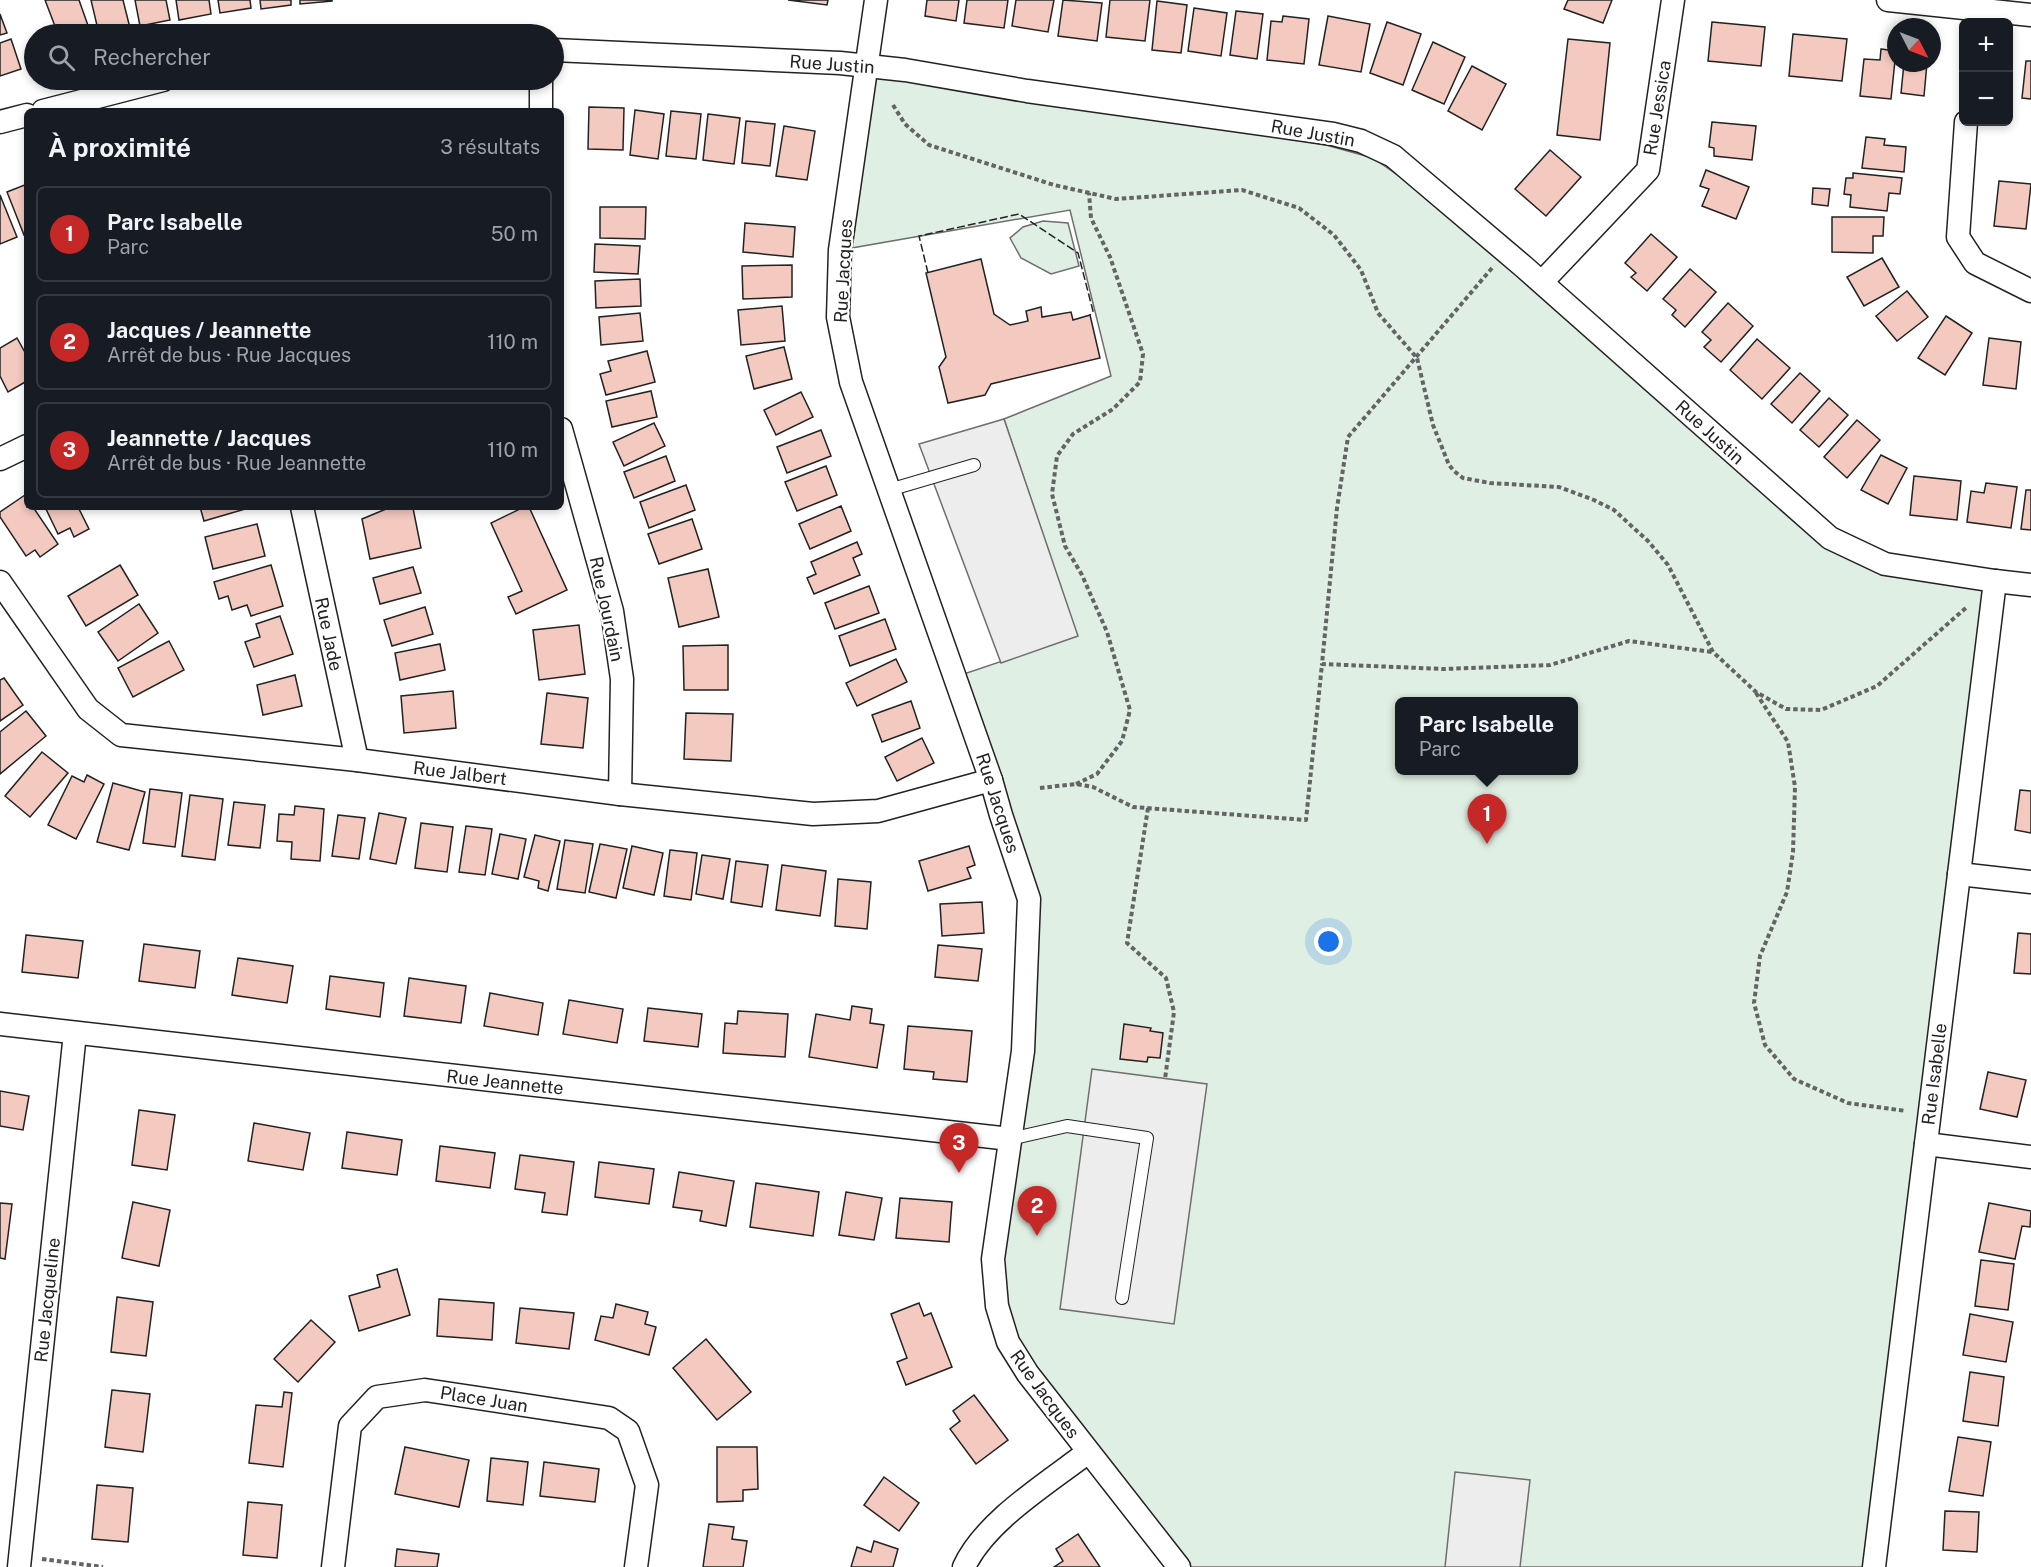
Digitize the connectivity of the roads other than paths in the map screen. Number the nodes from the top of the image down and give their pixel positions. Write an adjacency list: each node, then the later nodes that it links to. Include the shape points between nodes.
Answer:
1 (876, 0): 7 (street, Rue Jacques)
2 (1673, 0): 15 (street, Rue Jessica, via 1648,170)
3 (1888, 0): 5 (street)
4 (2031, 15): 5 (street)
5 (1973, 16)
6 (564, 51): 7 (street, Rue Justin)
7 (866, 66): 15 (street, Rue Justin, via 1361,141 1393,156); 21 (street, Rue Jacques, via 840,250 838,317 851,382)
8 (124, 90): 10 (street)
9 (540, 90): 11 (street)
10 (55, 108)
11 (541, 108)
12 (24, 116): 13 (street)
13 (0, 122)
14 (1966, 126): 16 (street, via 1958,237 1975,263)
15 (1542, 282): 23 (street, Rue Justin, via 1830,538 1885,564)
16 (2031, 291)
17 (564, 440): 28 (street, Rue Jourdain, via 612,612 622,680)
18 (24, 447): 19 (street)
19 (0, 459)
20 (974, 465): 21 (lane)
21 (889, 490): 27 (street, Rue Jacques)
22 (303, 510): 26 (street, Rue Jade)
23 (1995, 581): 25 (street, Rue Justin); 29 (street, Rue Isabelle)
24 (0, 582): 26 (street, Rue Jalbert, via 88,709 121,735)
25 (2031, 585)
26 (357, 760): 28 (street, Rue Jalbert)
27 (992, 780): 28 (street, Rue Jalbert, via 878,811 813,814); 33 (street, Rue Jacques, via 1029,899 1023,1051)
28 (620, 794)
29 (1959, 874): 30 (street); 34 (street, Rue Isabelle)
30 (2031, 882)
31 (0, 1024): 32 (street, Rue Jeannette)
32 (75, 1033): 33 (street, Rue Jeannette); 38 (street, Rue Jacqueline)
33 (1010, 1139): 36 (lane, via 1067,1126 1147,1138); 37 (street, Rue Jacques, via 993,1259 997,1306 1008,1342)
34 (1926, 1144): 35 (street); 43 (street, Rue Isabelle)
35 (2031, 1157)
36 (1122, 1298)
37 (1088, 1452): 41 (street, via 993,1525); 42 (street, Rue Jacques)
38 (20, 1562)
39 (333, 1567): 40 (street, Place Juan, via 350,1426 377,1397 425,1390 609,1418 628,1431 647,1485)
40 (636, 1567)
41 (964, 1567)
42 (1179, 1567)
43 (1874, 1567)

